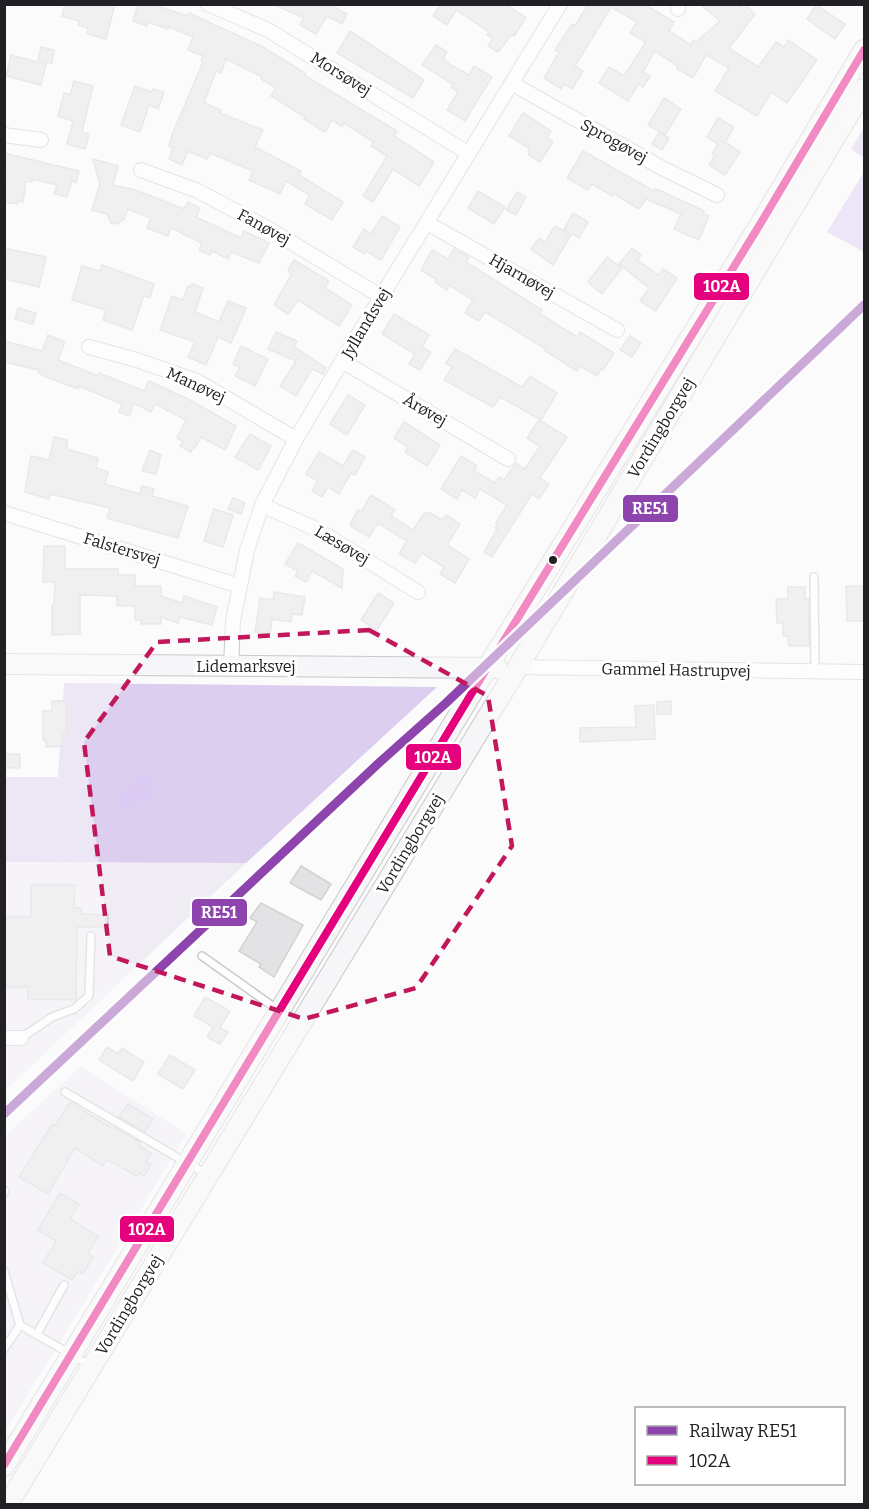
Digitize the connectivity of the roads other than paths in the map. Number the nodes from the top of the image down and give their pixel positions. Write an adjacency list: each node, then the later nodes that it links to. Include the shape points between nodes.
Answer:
1 (208, 4): 8 (street, Morsøvej, via 268,30)
2 (554, 7): 4 (street, Jyllandsvej)
3 (864, 50): 26 (main road, Vordingborgvej)
4 (513, 84): 8 (street, Jyllandsvej); 10 (street, Sprogøvej)
5 (864, 89): 25 (main road, Vordingborgvej)
6 (4, 135): 7 (street)
7 (41, 140)
8 (468, 153): 11 (street, Jyllandsvej)
9 (141, 170): 12 (street, Fanøvej, via 198,191)
10 (717, 195)
11 (428, 223): 12 (street, Jyllandsvej); 13 (street, Hjarnøvej)
12 (382, 297): 15 (street, Jyllandsvej)
13 (617, 330)
14 (89, 347): 16 (street, Manøvej, via 196,381)
15 (342, 361): 16 (street, Jyllandsvej); 17 (street, Årøvej)
16 (296, 439): 18 (street, Jyllandsvej)
17 (508, 459)
18 (262, 505): 21 (street, Jyllandsvej); 22 (street, Læsøvej, via 316,529)
19 (4, 513): 21 (street, Falstersvej)
20 (814, 577): 27 (lane)
21 (240, 586): 24 (street, Jyllandsvej, via 233,621)
22 (418, 592)
23 (4, 664): 24 (main road, Lidemarksvej)
24 (231, 666): 26 (main road, Lidemarksvej)
25 (518, 667): 26 (main road, Gammel Hastrupvej); 27 (street, Gammel Hastrupvej); 36 (main road, Vordingborgvej)
26 (487, 668): 31 (main road, Vordingborgvej)
27 (815, 671): 28 (street, Gammel Hastrupvej)
28 (864, 672)
29 (91, 936): 33 (lane, via 89,996 74,1009 52,1017)
30 (202, 956): 31 (lane)
31 (279, 1011): 35 (main road, Vordingborgvej)
32 (4, 1038): 33 (street)
33 (21, 1038)
34 (65, 1092): 35 (lane)
35 (187, 1164): 36 (lane); 42 (main road, Vordingborgvej)
36 (208, 1176): 43 (main road, Vordingborgvej)
37 (4, 1271): 39 (lane)
38 (64, 1285): 40 (lane)
39 (20, 1325): 40 (lane); 41 (lane)
40 (38, 1335): 42 (lane)
41 (4, 1350)
42 (71, 1354): 43 (lane); 44 (main road, Vordingborgvej)
43 (92, 1366): 45 (main road, Vordingborgvej)
44 (4, 1466)
45 (8, 1504)

